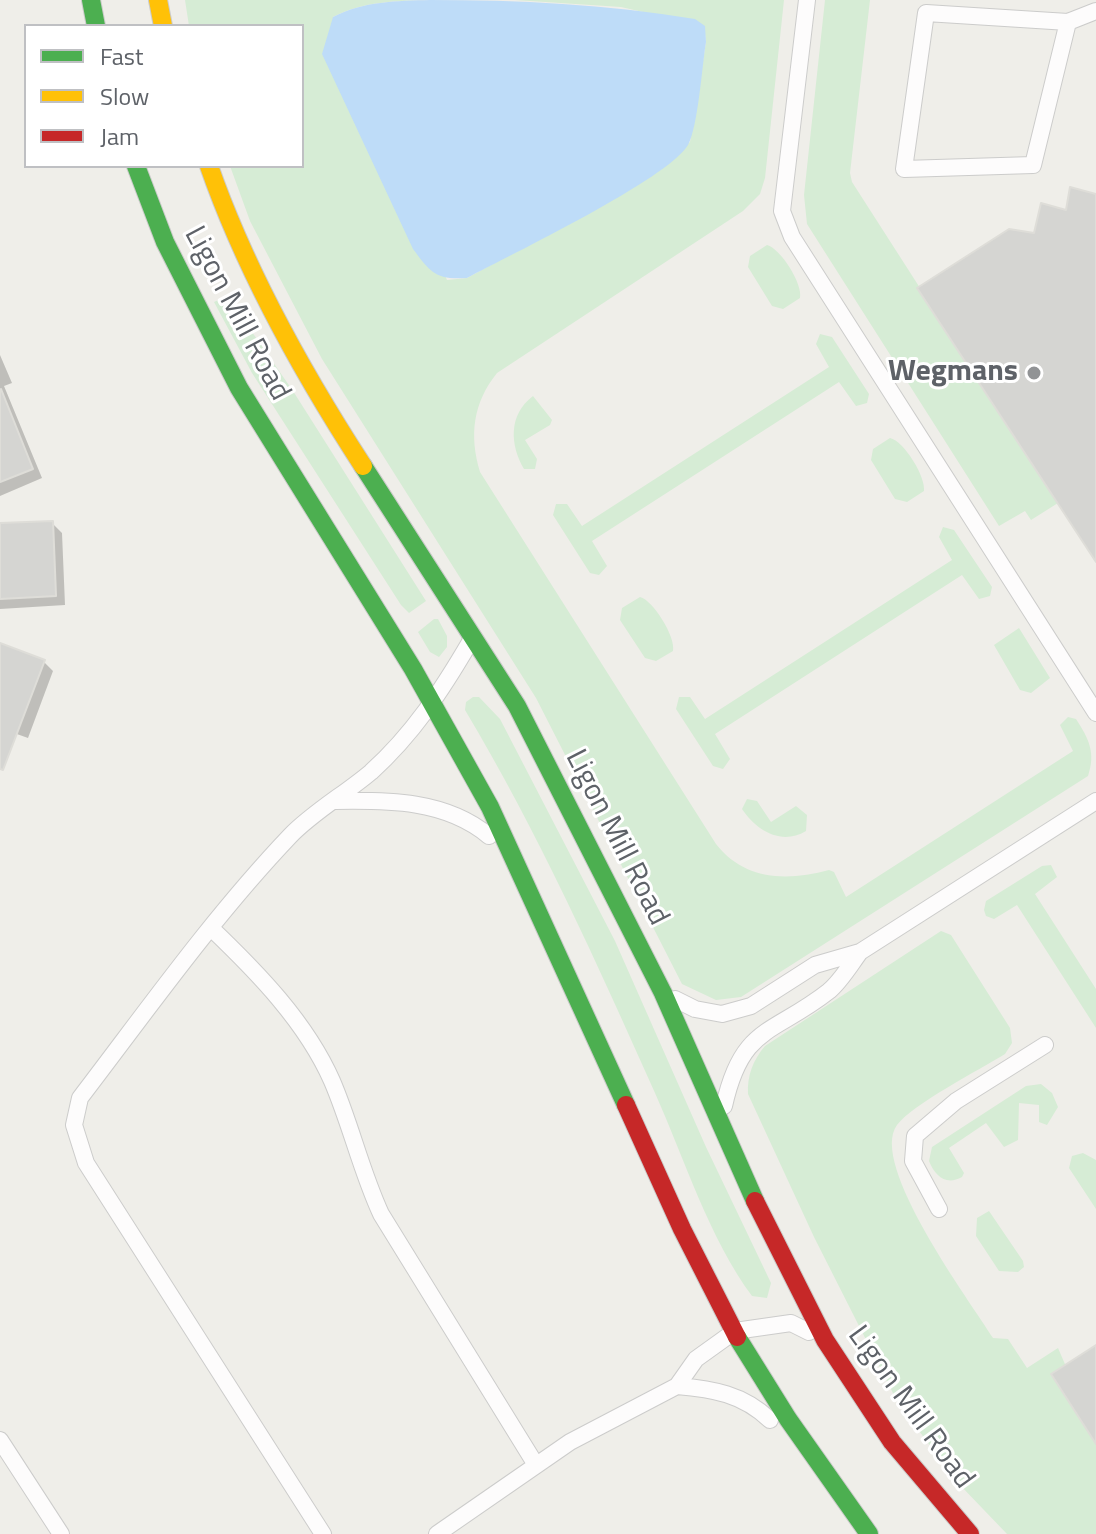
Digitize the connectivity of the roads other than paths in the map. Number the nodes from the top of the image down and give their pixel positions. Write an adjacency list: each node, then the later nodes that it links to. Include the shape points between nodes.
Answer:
1 (91, 0): 6 (main road)
2 (158, 0): 7 (main road)
3 (807, 0): 12 (lane, via 782,211 792,237)
4 (1096, 11): 5 (lane)
5 (1068, 22): 5 (lane, via 1033,165 904,169 926,13)
6 (96, 24)
7 (163, 24)
8 (137, 168): 11 (main road, Ligon Mill Road, via 177,269 239,386)
9 (210, 168): 10 (main road, Ligon Mill Road, via 232,232 326,409)
10 (473, 637): 11 (lane); 18 (main road, Ligon Mill Road, via 517,706)
11 (434, 704): 13 (lane, via 373,770); 15 (main road, Ligon Mill Road)
12 (1096, 713)
13 (335, 801): 15 (lane, via 397,800 471,821); 16 (lane, via 293,832)
14 (1096, 801): 17 (lane)
15 (515, 857): 22 (main road, Ligon Mill Road, via 681,1226)
16 (211, 928): 26 (lane, via 255,969 312,1043 381,1214); 29 (lane, via 80,1098 74,1125 86,1163)
17 (860, 952): 18 (lane, via 815,965 736,1012 695,1009); 20 (lane, via 831,990 754,1037 729,1081)
18 (663, 993): 20 (main road, Ligon Mill Road)
19 (1045, 1045): 21 (lane, via 956,1101 915,1136 913,1161)
20 (720, 1122): 23 (main road, Ligon Mill Road)
21 (939, 1209)
22 (735, 1331): 23 (lane, via 791,1323); 24 (lane, via 696,1359); 27 (main road, Ligon Mill Road)
23 (825, 1340): 32 (main road, Ligon Mill Road, via 892,1442)
24 (677, 1386): 26 (lane); 27 (lane, via 738,1397 762,1412)
25 (0, 1440): 28 (lane)
26 (536, 1465): 30 (lane)
27 (827, 1475): 31 (main road, Ligon Mill Road)
28 (61, 1534)
29 (323, 1534)
30 (437, 1534)
31 (869, 1534)
32 (970, 1534)

